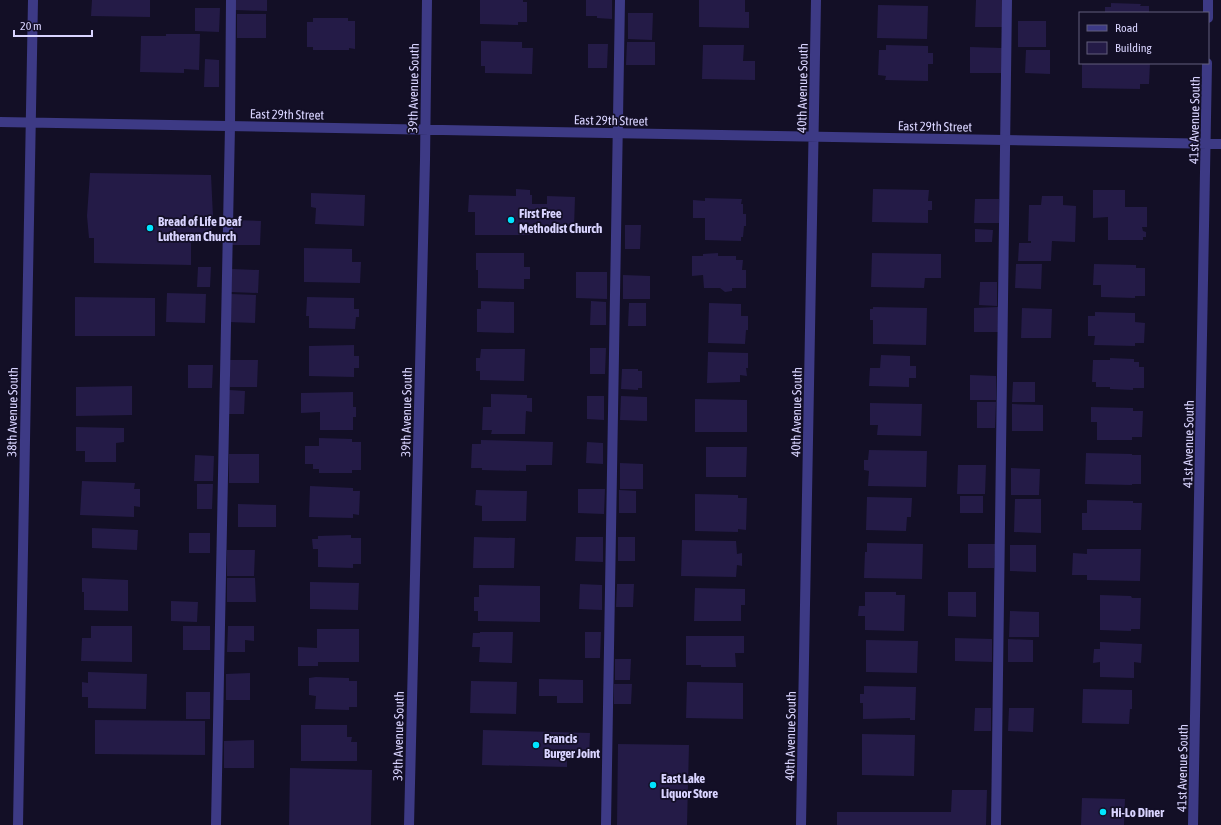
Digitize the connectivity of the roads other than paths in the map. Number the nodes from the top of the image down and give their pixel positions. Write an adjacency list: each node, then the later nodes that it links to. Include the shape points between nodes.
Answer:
1 (33, 0): 11 (street, 38th Avenue South)
2 (230, 0): 12 (street)
3 (427, 0): 13 (street, 39th Avenue South)
4 (620, 0): 14 (street)
5 (816, 0): 15 (street, 40th Avenue South)
6 (1007, 0): 16 (street)
7 (1208, 0): 8 (street)
8 (1208, 12)
9 (1208, 64): 17 (street, 41st Avenue South)
10 (0, 122): 11 (street, East 29th Street)
11 (31, 122): 12 (street, East 29th Street); 19 (street, 38th Avenue South)
12 (230, 126): 13 (street, East 29th Street); 20 (street)
13 (425, 130): 14 (street, East 29th Street); 21 (street, 39th Avenue South)
14 (618, 133): 15 (street, East 29th Street); 22 (street)
15 (814, 137): 16 (street, East 29th Street); 23 (street, 40th Avenue South)
16 (1006, 140): 17 (street, East 29th Street); 24 (street)
17 (1207, 144): 18 (street, East 29th Street); 25 (street, 41st Avenue South)
18 (1221, 144)
19 (18, 825)
20 (216, 825)
21 (409, 825)
22 (606, 825)
23 (801, 825)
24 (996, 825)
25 (1193, 825)

